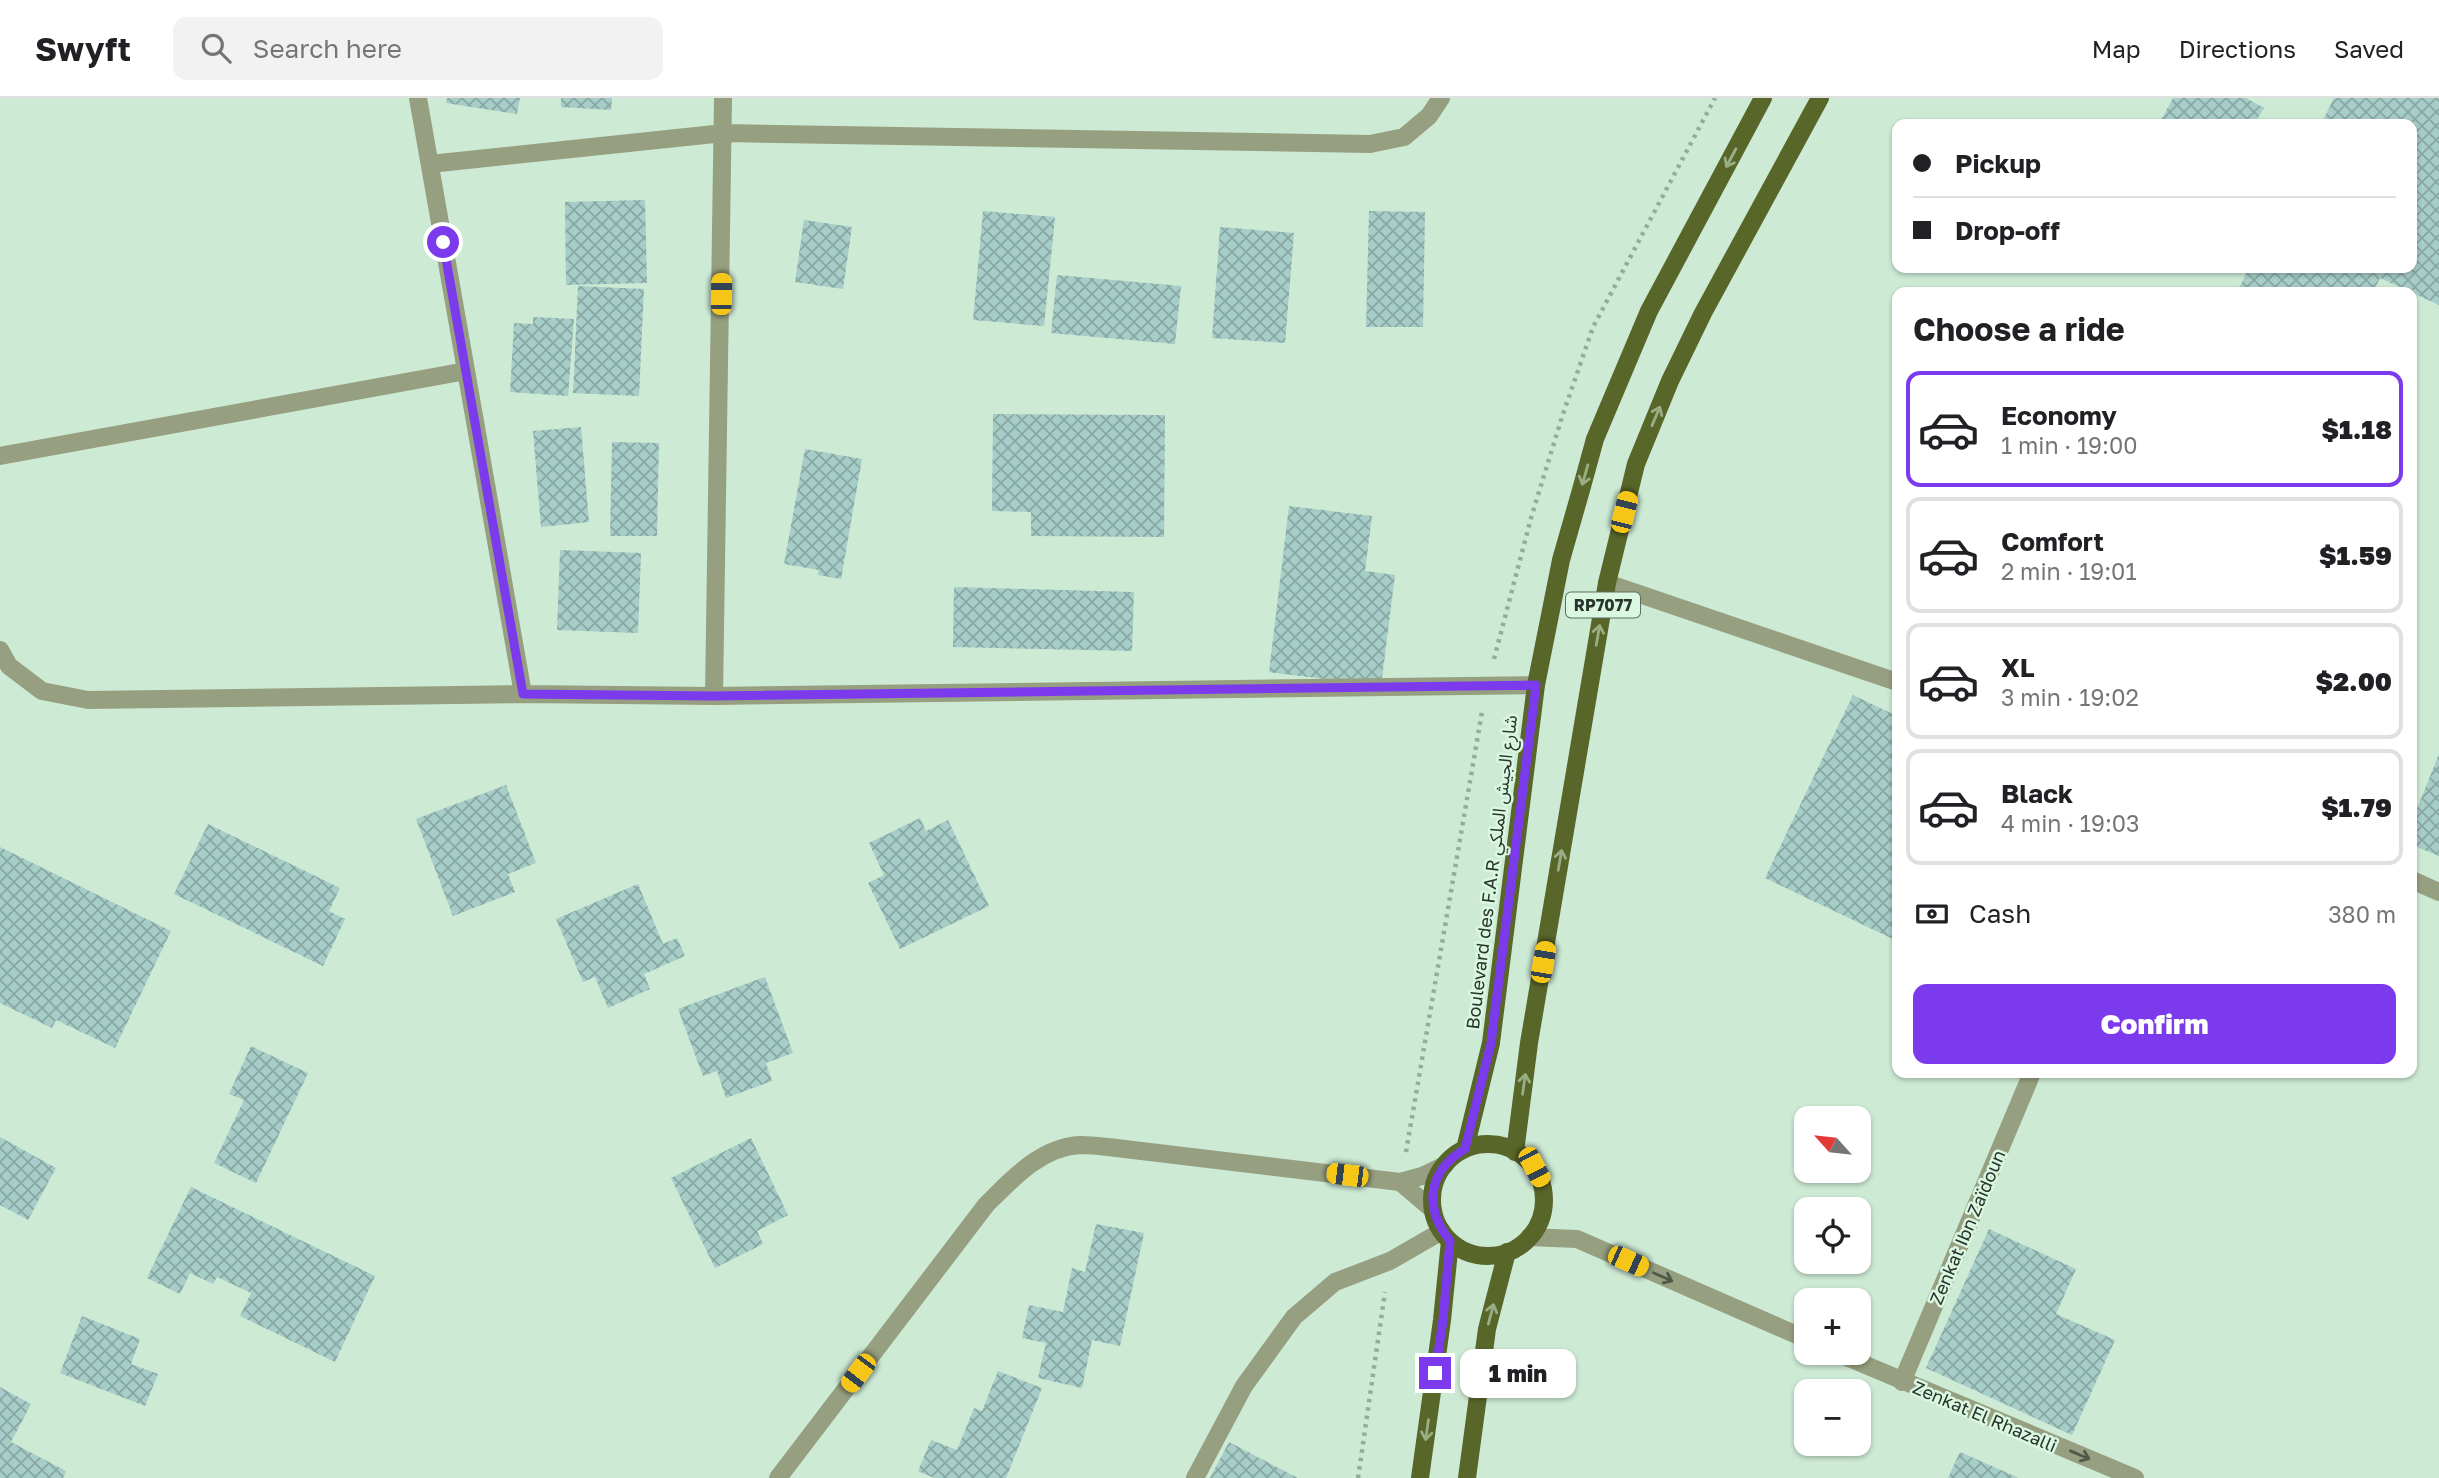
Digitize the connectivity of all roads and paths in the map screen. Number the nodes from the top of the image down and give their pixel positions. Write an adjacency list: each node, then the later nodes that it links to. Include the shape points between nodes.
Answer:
1 (418, 98): 7 (street)
2 (723, 98): 6 (street)
3 (1441, 98): 6 (street, via 1429,116 1404,137 1370,145)
4 (1763, 98): 14 (main road, Boulevard des F.A.R شارع الجيش الملكي / RP7077, one-way to 14, via 1649,312 1595,439 1561,560)
5 (1820, 98): 10 (main road, RP7077, one-way to 5, via 1636,464 1670,381)
6 (724, 133): 7 (street); 16 (street)
7 (430, 164): 8 (street)
8 (466, 371): 9 (street); 15 (street)
9 (0, 456)
10 (1607, 583): 12 (street); 21 (main road, RP7077, one-way to 10)
11 (0, 650): 15 (street, via 9,666 42,691 88,700)
12 (1892, 680)
13 (1487, 685): 14 (street); 16 (street); 23 (path)
14 (1536, 685): 20 (main road, Boulevard des F.A.R شارع الجيش الملكي / RP7077, via 1491,1043)
15 (523, 694): 16 (street)
16 (714, 696)
17 (2417, 882): 18 (street)
18 (2439, 892)
19 (2030, 1078): 31 (street, Zenkat Ibn Zaïdoun)
20 (1465, 1149): 21 (main road, via 1495,1144); 22 (main road)
21 (1515, 1152): 26 (main road, via 1534,1167 1544,1196 1538,1225)
22 (1445, 1164): 23 (street); 24 (main road, via 1432,1192)
23 (1401, 1182): 24 (street); 32 (street, via 1108,1147 1055,1149 1019,1171 986,1205)
24 (1433, 1210): 25 (main road)
25 (1446, 1236): 27 (main road, via 1462,1250 1478,1255); 28 (street); 35 (main road, one-way to 35, via 1443,1320)
26 (1530, 1237): 27 (main road); 29 (street, one-way to 29, via 1577,1239)
27 (1507, 1252): 36 (main road, one-way to 27, via 1487,1329)
28 (1390, 1261): 33 (street, via 1335,1282 1294,1317 1244,1386); 34 (path)
29 (1794, 1334)
30 (1864, 1365): 31 (street, Zenkat El Rhazalli)
31 (1902, 1382): 37 (street, Zenkat El Rhazalli, one-way to 37)
32 (778, 1478)
33 (1195, 1478)
34 (1358, 1478)
35 (1420, 1478)
36 (1467, 1478)
37 (2134, 1478)

